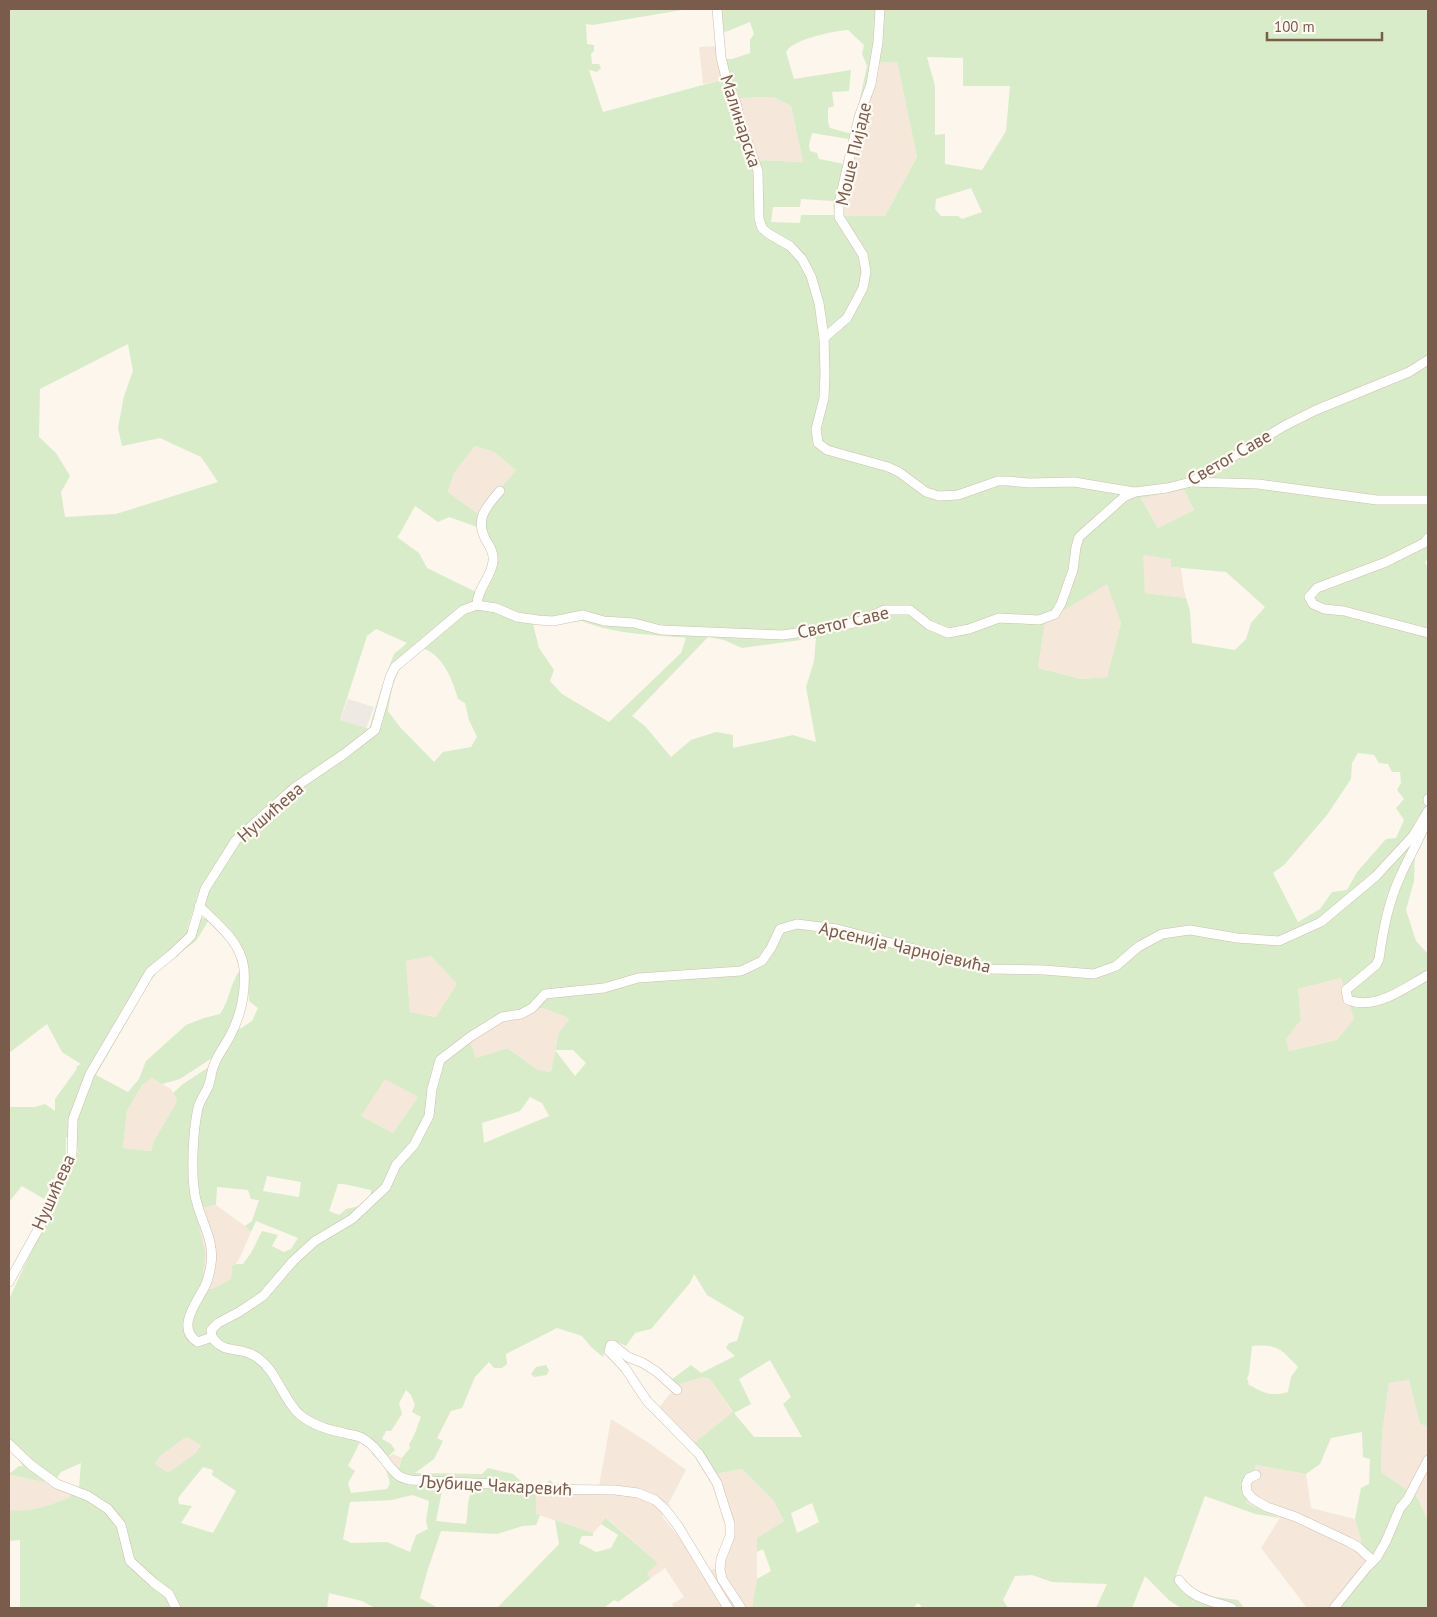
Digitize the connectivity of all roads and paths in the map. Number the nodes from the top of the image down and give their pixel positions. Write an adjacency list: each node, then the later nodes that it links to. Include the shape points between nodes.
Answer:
1 (717, 9): 3 (street, Малинарска, via 725,74 758,171 759,219 762,228 790,246 811,276)
2 (880, 9): 3 (street, Моше Пијаде, via 870,84 839,203 839,217 863,255 865,280 847,318)
3 (824, 338): 7 (street, Малинарска, via 824,398 816,429 818,443 827,450 888,466 926,492 939,496 958,495 998,481 1074,482)
4 (1428, 360): 5 (street, Светог Саве, via 1409,372 1284,426)
5 (1191, 482): 7 (street, Светог Саве); 8 (street, via 1258,484 1376,500)
6 (500, 490): 10 (street, via 484,510 481,530 492,550 494,562 477,596)
7 (1135, 492): 10 (street, Светог Саве, via 1124,497 1079,537 1073,570 1061,604 1054,614 1039,620 999,618 948,633 929,625 910,610 884,610 858,622 783,635 661,630 583,615 553,621 538,620)
8 (1428, 500)
9 (1428, 538): 11 (street, via 1386,562 1316,588 1309,597 1313,604 1324,609 1344,611)
10 (476, 605): 13 (street, Нушићева, via 463,610 395,667 375,730 294,788 236,840 206,888)
11 (1428, 633)
12 (1428, 812): 14 (street, Арсенија Чарнојевића, via 1423,831 1390,901 1379,959 1346,990 1346,996 1348,1000 1360,1003 1379,999 1397,994); 16 (street, Арсенија Чарнојевића, via 1413,836 1376,876 1321,922 1279,940 1237,938 1190,930 1162,934 1138,947 1116,966 1094,974 990,969 836,929 797,924 780,929 762,961 741,971 638,978 604,988 545,994 532,1008 521,1014 502,1017 440,1060 429,1116 414,1145 396,1164 386,1187 352,1219 315,1240 292,1261 263,1296 218,1323 212,1330)
13 (199, 906): 15 (street, Нушићева, via 191,936 150,972 90,1074 73,1119 72,1154 45,1216); 16 (street, Љубице Чакаревић, via 236,945 245,988 241,1013 214,1064 198,1106 195,1135 195,1195 212,1244 212,1264 206,1285 190,1314 187,1330 198,1342)
14 (1428, 974)
15 (9, 1282)
16 (212, 1338): 24 (street, Љубице Чакаревић, via 220,1347 252,1354 267,1367 288,1402 301,1415 314,1424 360,1437 373,1445 399,1476 410,1480 494,1484 526,1489 615,1490 638,1493 655,1500 678,1526)
17 (677, 1390): 25 (street, via 643,1363 628,1357 613,1345 609,1348 647,1401 699,1454 717,1483 730,1524 730,1536 720,1569 722,1579)
18 (9, 1444): 23 (street, via 57,1484 88,1496 108,1509 121,1525 130,1560 170,1594)
19 (1428, 1460): 21 (street)
20 (1256, 1475): 21 (street, via 1246,1484 1253,1499 1350,1542)
21 (1373, 1561): 27 (street)
22 (1179, 1580): 26 (street, via 1187,1591 1204,1600)
23 (176, 1608)
24 (728, 1608)
25 (741, 1608)
26 (1232, 1608)
27 (1334, 1608)

